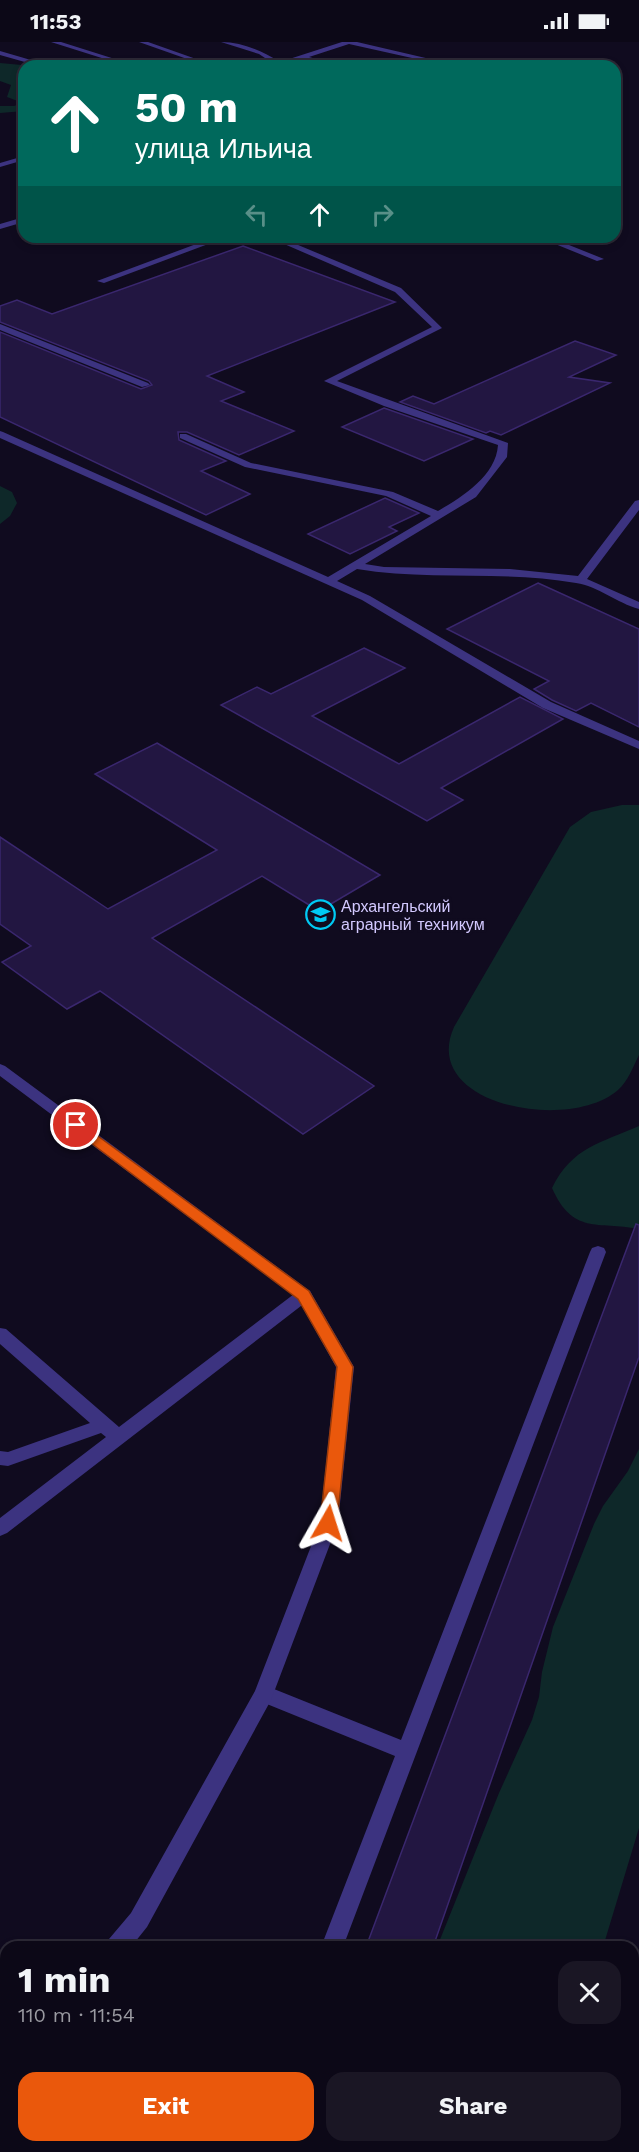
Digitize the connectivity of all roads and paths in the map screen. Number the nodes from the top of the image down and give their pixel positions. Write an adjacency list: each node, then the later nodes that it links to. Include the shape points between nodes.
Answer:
1 (54, 42): 9 (street)
2 (142, 42): 10 (street)
3 (224, 42): 11 (street, via 261,53)
4 (325, 42): 5 (street)
5 (346, 43): 7 (street); 14 (street)
6 (0, 53): 8 (street)
7 (301, 57): 12 (street); 13 (street)
8 (25, 60)
9 (114, 60)
10 (202, 60)
11 (270, 60)
12 (292, 60)
13 (314, 60)
14 (428, 60)
15 (18, 160): 16 (street)
16 (0, 165)
17 (18, 221): 18 (street)
18 (0, 227)
19 (206, 243): 23 (street)
20 (286, 243): 29 (street, via 398,290 438,328 329,381 503,443 502,457 472,495)
21 (558, 243): 22 (street)
22 (600, 259)
23 (101, 280)
24 (0, 327): 25 (street)
25 (145, 385)
26 (0, 434): 32 (street)
27 (183, 436): 29 (street, via 248,465 389,494)
28 (639, 503): 31 (street)
29 (438, 515): 30 (street)
30 (354, 566): 31 (street, via 510,572); 32 (street)
31 (581, 580): 33 (street)
32 (327, 582): 34 (street, via 366,598 547,705)
33 (639, 606)
34 (639, 745)
35 (0, 1069): 37 (street)
36 (598, 1252): 43 (street)
37 (304, 1295): 39 (street); 42 (street, via 345,1367 328,1523)
38 (0, 1334): 39 (street)
39 (110, 1430): 40 (street); 41 (street)
40 (0, 1458)
41 (0, 1528)
42 (264, 1694): 43 (street); 44 (street, via 138,1920)
43 (407, 1752): 45 (street)
44 (122, 1941)
45 (334, 1941)

